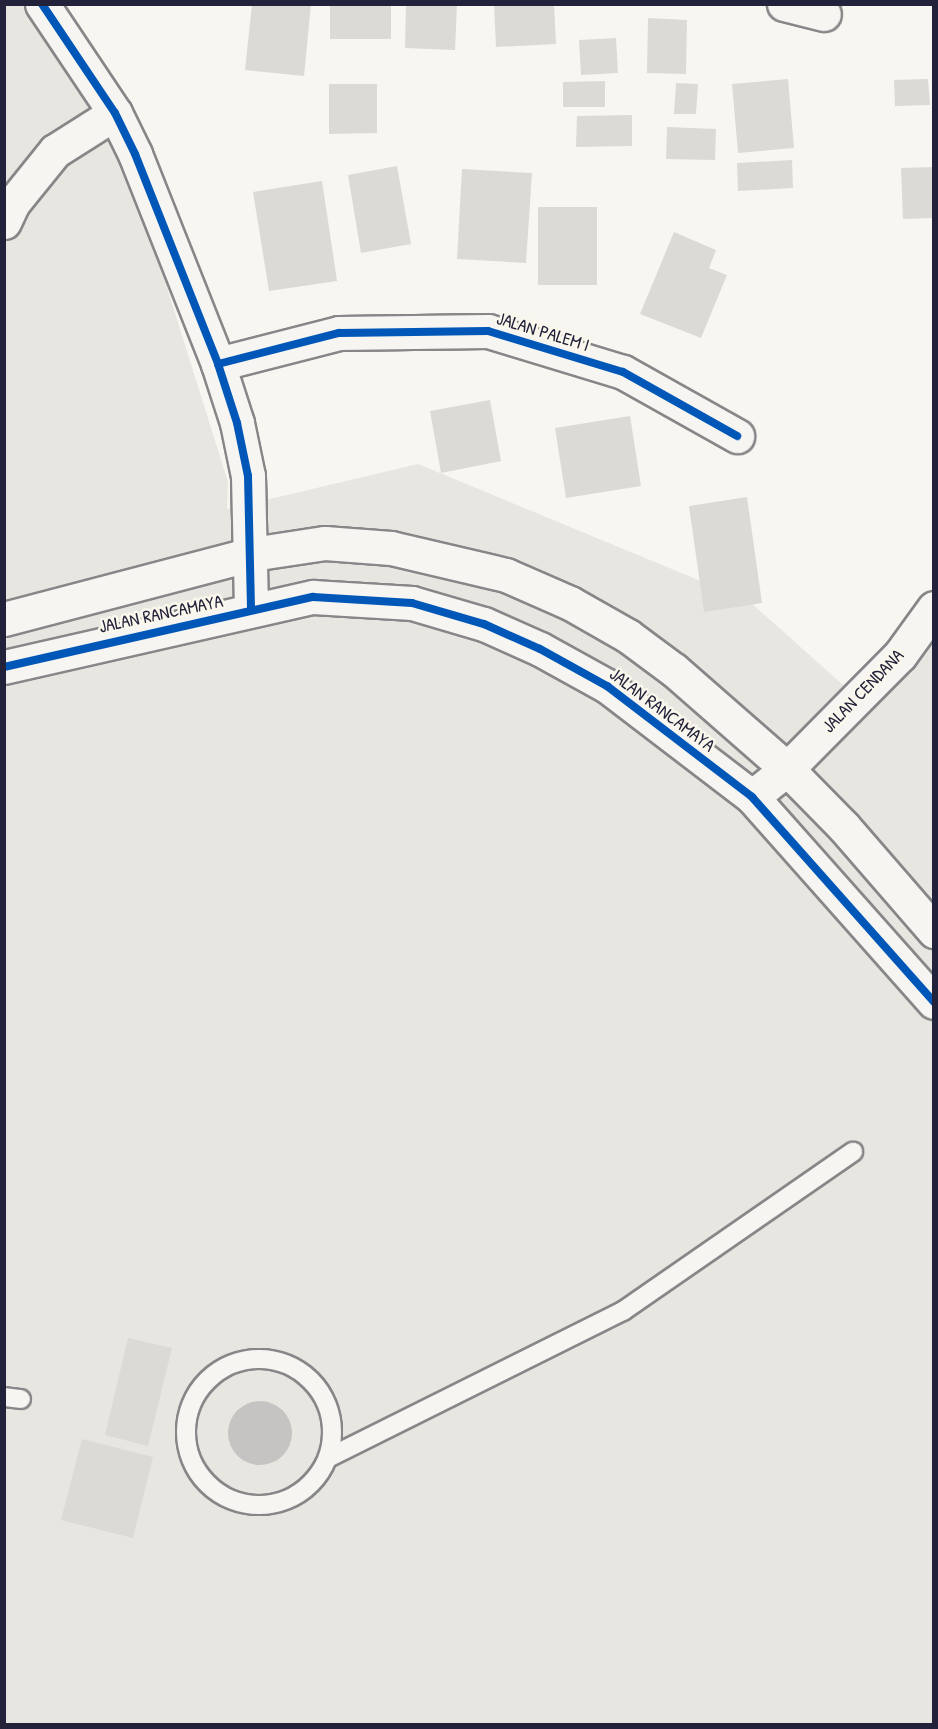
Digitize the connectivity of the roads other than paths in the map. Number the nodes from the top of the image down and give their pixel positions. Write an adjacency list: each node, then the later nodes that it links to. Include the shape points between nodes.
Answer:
1 (784, 4): 3 (street)
2 (55, 8): 4 (street)
3 (824, 14)
4 (115, 113): 5 (street, via 55,151 13,203); 6 (street, via 160,211)
5 (4, 222)
6 (218, 364): 7 (street, JALAN PALEM I, via 339,333 488,331 623,372); 8 (street, via 237,423 248,476)
7 (737, 436)
8 (252, 554): 10 (street); 11 (street, JALAN RANCAMAYA); 13 (street, JALAN RANCAMAYA, via 325,543 391,548 506,575 570,603 628,636 674,670)
9 (933, 608): 13 (street, JALAN CENDANA, via 900,655)
10 (251, 610): 12 (street, JALAN RANCAMAYA); 14 (street, JALAN RANCAMAYA, via 313,597 362,599 412,603 484,624 607,686)
11 (4, 619)
12 (4, 667)
13 (787, 769): 14 (street, JALAN CENDANA); 15 (street, JALAN RANCAMAYA, via 844,827)
14 (752, 797): 16 (street, JALAN RANCAMAYA)
15 (933, 931)
16 (933, 1002)
17 (854, 1152): 18 (lane, via 623,1311)
18 (328, 1458): 18 (lane, via 316,1478 299,1494 278,1503 254,1505 231,1500 212,1488 197,1471 188,1449 186,1426 193,1402 207,1381 227,1366 251,1359 276,1360 299,1370 318,1386 329,1409 333,1433)

